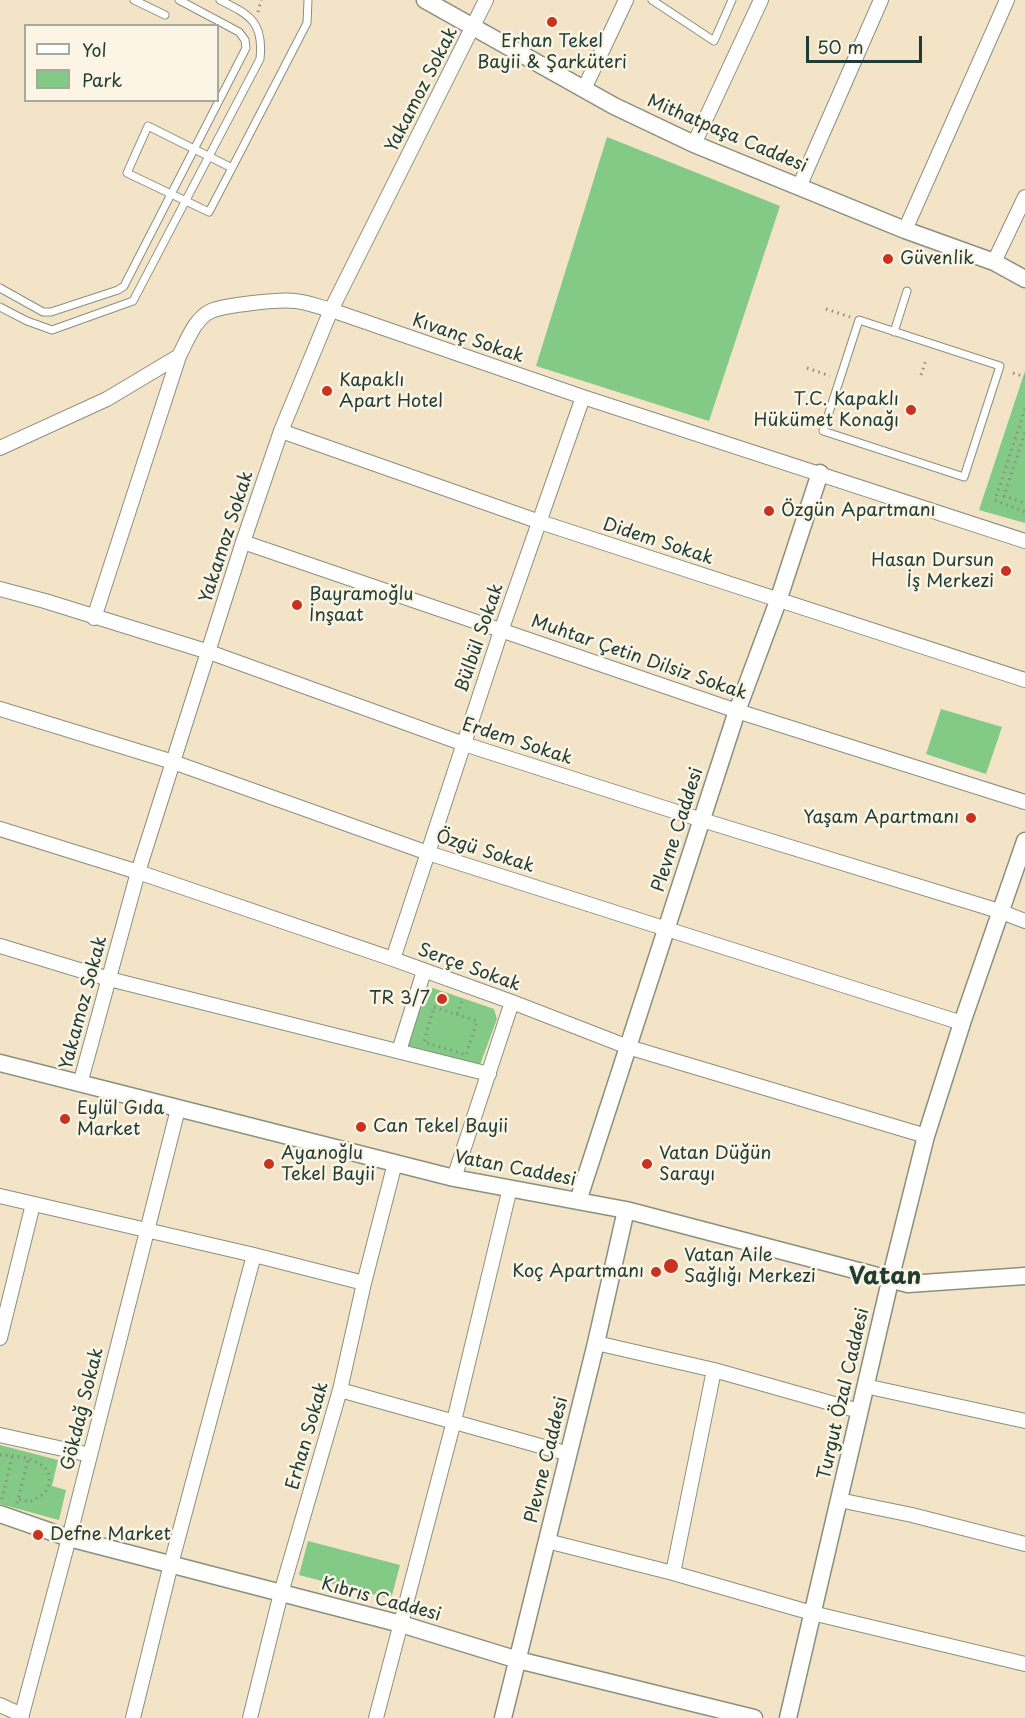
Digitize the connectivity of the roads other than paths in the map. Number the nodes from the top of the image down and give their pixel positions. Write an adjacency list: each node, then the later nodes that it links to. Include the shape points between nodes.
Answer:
1 (134, 0): 13 (lane)
2 (179, 0): 17 (lane, via 239,32 246,40 246,48)
3 (220, 0): 21 (lane, via 247,14 259,31 262,44 260,59)
4 (308, 0): 22 (lane, via 307,23)
5 (425, 0): 15 (street, Mithatpaşa Caddesi)
6 (486, 0): 15 (street, Yakamoz Sokak)
7 (626, 0): 16 (street)
8 (652, 0): 9 (lane, via 714,41)
9 (732, 0)
10 (761, 0): 19 (street)
11 (881, 0): 23 (street)
12 (1007, 0): 27 (street)
13 (148, 3): 14 (lane)
14 (165, 15)
15 (474, 27): 16 (street, Mithatpaşa Caddesi); 34 (street, Yakamoz Sokak)
16 (584, 89): 19 (street, Mithatpaşa Caddesi)
17 (219, 100)
18 (218, 102): 20 (lane)
19 (694, 144): 23 (street, Mithatpaşa Caddesi)
20 (194, 149): 21 (lane); 24 (lane); 24 (lane, via 148,126 127,173)
21 (209, 156): 22 (lane); 26 (lane)
22 (232, 168): 26 (lane, via 209,212)
23 (799, 187): 27 (street, Mithatpaşa Caddesi)
24 (171, 194): 26 (lane); 33 (lane, via 124,286 51,312)
25 (1025, 197): 28 (street)
26 (186, 201): 35 (lane, via 133,301 52,330)
27 (904, 230): 28 (street, Mithatpaşa Caddesi)
28 (994, 262): 29 (street, Mithatpaşa Caddesi)
29 (1025, 279)
30 (0, 288): 33 (lane)
31 (907, 291): 36 (lane)
32 (0, 307): 35 (lane)
33 (35, 307): 35 (lane)
34 (331, 310): 37 (street, Kıvanç Sokak, via 294,301 211,311 198,322); 38 (street, Kıvanç Sokak); 39 (street, Yakamoz Sokak)
35 (27, 321)
36 (894, 332): 36 (lane, via 859,320 823,431 964,477 1000,366)
37 (180, 356): 40 (street, via 107,399); 47 (street, Kıvanç Sokak)
38 (583, 397): 41 (street, Kıvanç Sokak); 42 (street, Bülbül Sokak)
39 (281, 431): 42 (street, Didem Sokak); 44 (street, Yakamoz Sokak)
40 (0, 448)
41 (820, 473): 43 (street, Kıvanç Sokak); 46 (street, Plevne Caddesi)
42 (540, 522): 46 (street, Didem Sokak); 48 (street, Bülbül Sokak)
43 (1025, 541)
44 (243, 542): 48 (street, Muhtar Çetin Dilsiz Sokak); 49 (street, Yakamoz Sokak)
45 (0, 590): 47 (street, Erdem Sokak)
46 (778, 601): 50 (street, Didem Sokak); 52 (street, Plevne Caddesi)
47 (94, 618): 49 (street, Erdem Sokak)
48 (501, 631): 52 (street, Muhtar Çetin Dilsiz Sokak); 53 (street, Bülbül Sokak)
49 (209, 652): 53 (street, Erdem Sokak); 54 (street, Yakamoz Sokak)
50 (1025, 680)
51 (0, 709): 54 (street, Özgü Sokak)
52 (737, 711): 55 (street, Muhtar Çetin Dilsiz Sokak); 56 (street, Plevne Caddesi)
53 (464, 744): 56 (street, Erdem Sokak); 59 (street, Bülbül Sokak)
54 (172, 762): 59 (street, Özgü Sokak); 60 (street, Yakamoz Sokak)
55 (1025, 802)
56 (702, 820): 61 (street, Erdem Sokak); 63 (street, Plevne Caddesi)
57 (0, 829): 60 (street, Serçe Sokak)
58 (1025, 841): 61 (street, Turgut Özal Caddesi)
59 (428, 852): 63 (street, Özgü Sokak); 65 (street, Bülbül Sokak)
60 (138, 872): 65 (street, Serçe Sokak); 67 (street, Yakamoz Sokak)
61 (999, 911): 62 (street, Erdem Sokak); 69 (street, Turgut Özal Caddesi)
62 (1025, 921)
63 (666, 930): 69 (street, Özgü Sokak); 70 (street, Plevne Caddesi)
64 (0, 946): 67 (street)
65 (393, 959): 66 (street, Serçe Sokak)
66 (424, 970): 68 (street, Serçe Sokak); 71 (street)
67 (109, 979): 71 (street); 74 (street, Yakamoz Sokak)
68 (512, 1002): 70 (street, Serçe Sokak); 73 (street)
69 (962, 1023): 76 (street, Turgut Özal Caddesi)
70 (628, 1047): 76 (street, Serçe Sokak); 81 (street, Plevne Caddesi)
71 (399, 1051): 73 (street)
72 (0, 1063): 74 (street, Vatan Caddesi)
73 (489, 1074): 78 (street)
74 (80, 1084): 75 (street, Vatan Caddesi)
75 (178, 1109): 77 (street, Vatan Caddesi); 84 (street, Gökdağ Sokak)
76 (926, 1136): 87 (street, Turgut Özal Caddesi)
77 (395, 1163): 78 (street, Vatan Caddesi); 88 (street, Erhan Sokak)
78 (454, 1178): 79 (street, Vatan Caddesi)
79 (510, 1188): 81 (street, Vatan Caddesi); 97 (street)
80 (0, 1196): 82 (street)
81 (578, 1201): 83 (street, Vatan Caddesi)
82 (33, 1204): 84 (street); 89 (street)
83 (626, 1210): 87 (street, Vatan Caddesi); 90 (street, Plevne Caddesi)
84 (147, 1230): 85 (street); 101 (street, Gökdağ Sokak)
85 (254, 1255): 88 (street); 107 (street)
86 (1025, 1276): 87 (street, Vatan Caddesi, via 908,1284)
87 (892, 1280): 92 (street, Turgut Özal Caddesi)
88 (364, 1283): 93 (street, Erhan Sokak)
89 (0, 1338)
90 (596, 1343): 91 (street); 100 (street, Plevne Caddesi)
91 (714, 1370): 94 (street); 108 (street)
92 (865, 1386): 94 (street, Turgut Özal Caddesi); 95 (street)
93 (340, 1390): 97 (street); 109 (street, Erhan Sokak)
94 (859, 1411): 102 (street, Turgut Özal Caddesi)
95 (1003, 1415): 96 (street); 98 (street)
96 (1025, 1415)
97 (454, 1421): 100 (street); 111 (street)
98 (1025, 1421)
99 (0, 1435): 101 (street)
100 (569, 1454): 105 (street, Plevne Caddesi)
101 (90, 1455): 104 (street, Gökdağ Sokak)
102 (839, 1500): 106 (street); 110 (street, Turgut Özal Caddesi)
103 (0, 1514): 104 (street, Kıbrıs Caddesi)
104 (69, 1538): 107 (street, Kıbrıs Caddesi); 115 (street, Gökdağ Sokak)
105 (547, 1541): 108 (street); 112 (street, Plevne Caddesi)
106 (1025, 1544)
107 (171, 1564): 109 (street, Kıbrıs Caddesi); 116 (street)
108 (673, 1573): 110 (street)
109 (281, 1593): 111 (street, Kıbrıs Caddesi); 117 (street, Erhan Sokak)
110 (812, 1613): 113 (street); 121 (street, Turgut Özal Caddesi)
111 (401, 1624): 112 (street, Kıbrıs Caddesi); 118 (street)
112 (518, 1660): 119 (street, Plevne Caddesi); 120 (street, Kıbrıs Caddesi)
113 (1025, 1664)
114 (0, 1705): 115 (street)
115 (21, 1716)
116 (133, 1718)
117 (250, 1718)
118 (376, 1718)
119 (503, 1718)
120 (754, 1718)
121 (788, 1718)

